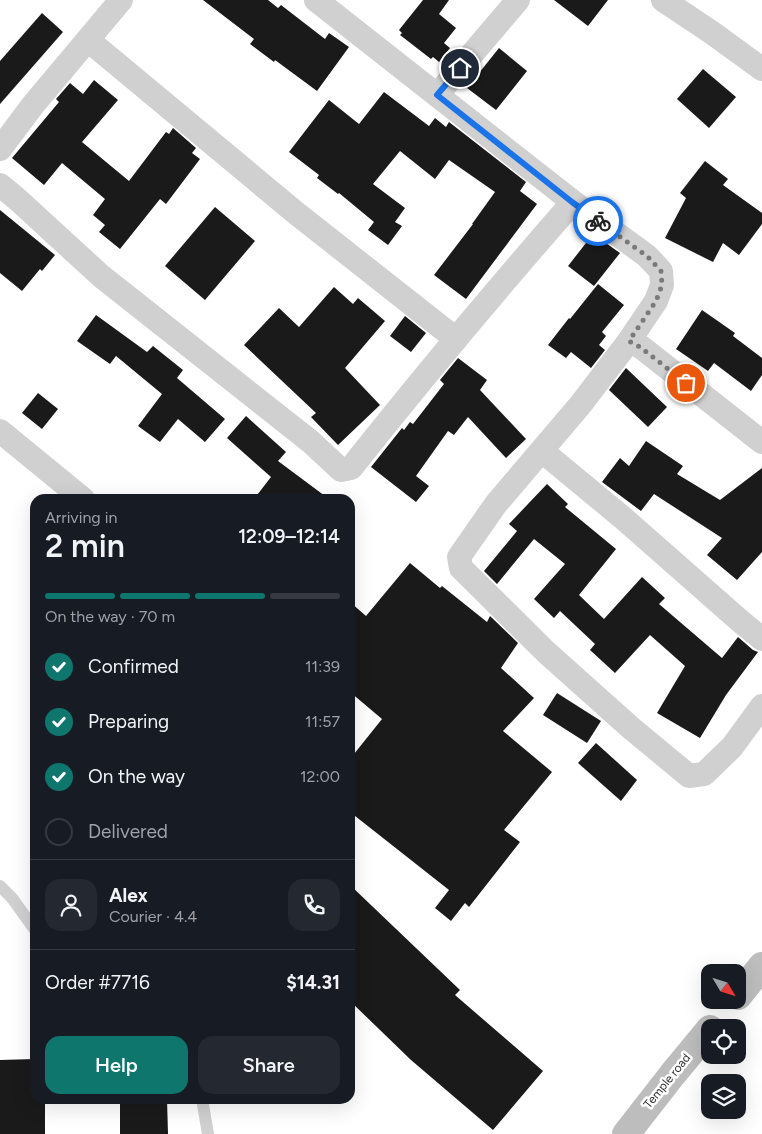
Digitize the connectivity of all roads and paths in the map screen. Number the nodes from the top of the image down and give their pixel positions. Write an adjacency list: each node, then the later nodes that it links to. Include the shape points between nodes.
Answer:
1 (121, 0): 5 (street)
2 (316, 0): 7 (street)
3 (518, 0): 7 (street)
4 (663, 0): 6 (street)
5 (88, 40): 8 (street); 11 (street, via 296,213)
6 (762, 69)
7 (437, 95): 10 (street)
8 (0, 149)
9 (0, 185): 11 (street, via 101,276 311,442 341,470 351,468)
10 (572, 202): 11 (street); 12 (street, via 647,256 661,271 662,285 656,301)
11 (456, 339)
12 (629, 341): 14 (street); 15 (street)
13 (0, 431): 16 (street)
14 (762, 442)
15 (542, 451): 17 (street); 18 (street, via 496,504 459,557 461,568 546,652 689,776 704,774 732,747)
16 (77, 494)
17 (762, 639)
18 (762, 706)
19 (0, 886): 20 (lane)
20 (30, 923)
21 (762, 966): 22 (street)
22 (746, 986)
23 (726, 1009): 24 (street, Temple road)
24 (718, 1019)
25 (701, 1039): 28 (street, Temple road)
26 (203, 1104): 27 (lane)
27 (208, 1134)
28 (626, 1134)

